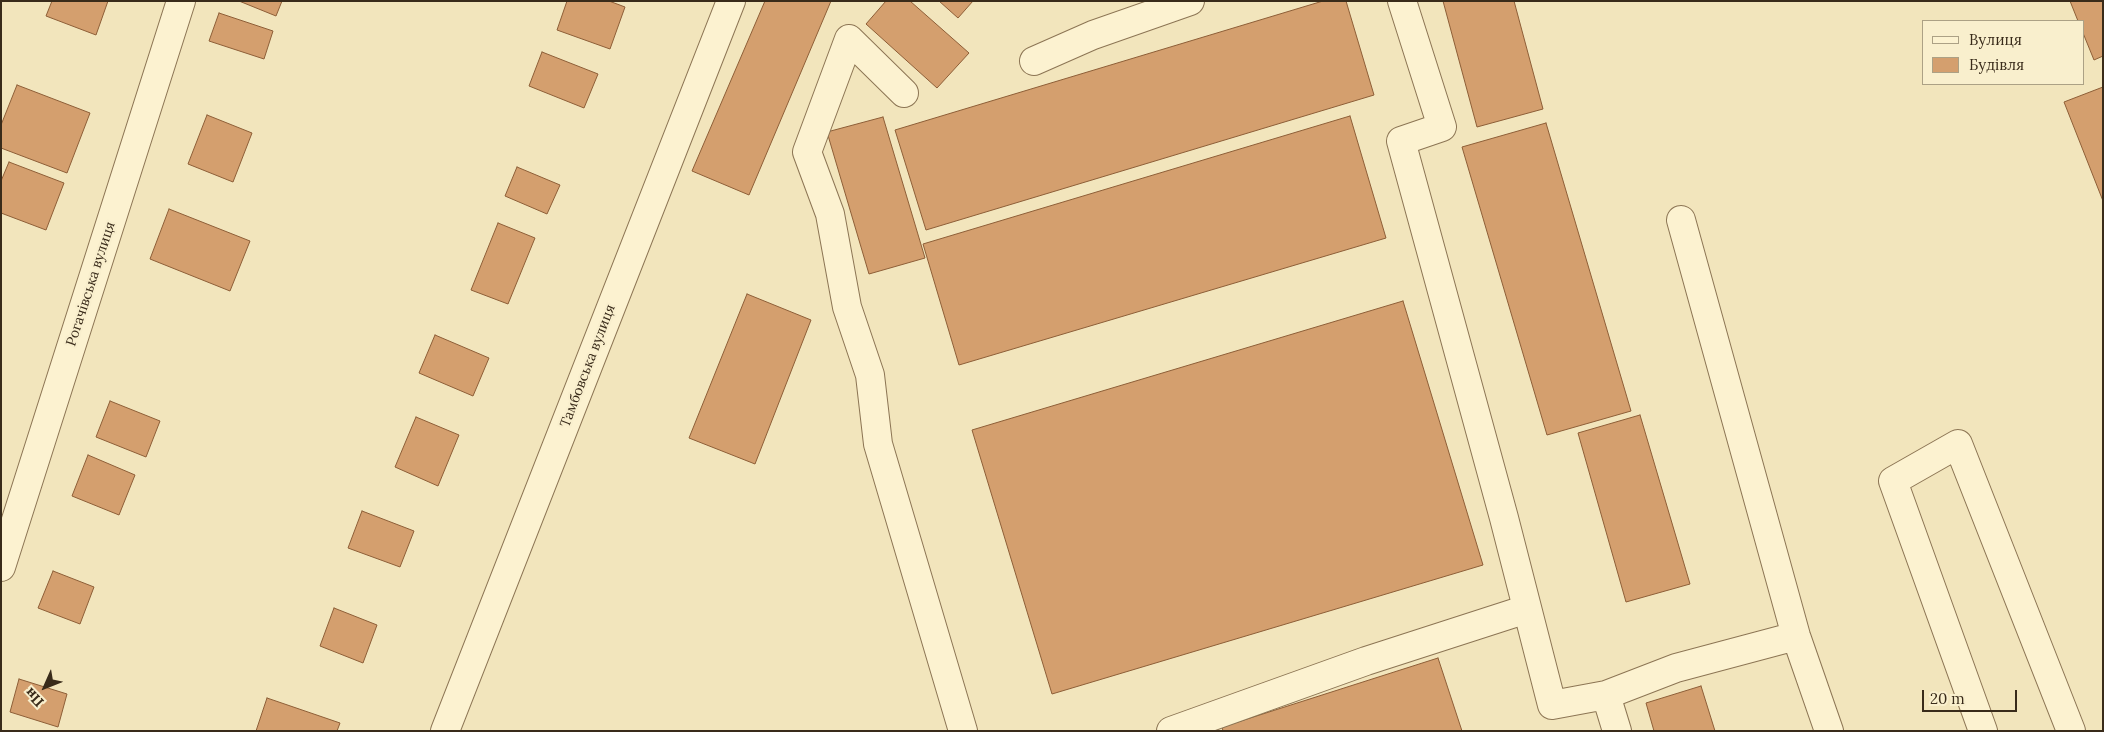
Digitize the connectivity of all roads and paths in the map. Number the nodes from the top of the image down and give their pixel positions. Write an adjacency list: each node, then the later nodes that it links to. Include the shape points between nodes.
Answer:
1 (181, 1): 8 (street, Рогачівська вулиця)
2 (732, 1): 12 (street, Тамбовська вулиця)
3 (1190, 1): 5 (street, via 1093,35)
4 (1402, 1): 9 (street, via 1442,126 1401,141)
5 (1034, 62)
6 (904, 94): 13 (street, via 849,39 807,152 830,214 848,307 870,375 878,444)
7 (1682, 220): 10 (street)
8 (1, 567)
9 (1527, 609): 11 (street, via 1552,705); 14 (street, via 1366,661)
10 (1796, 636): 11 (street, via 1676,668); 16 (street)
11 (1606, 695): 15 (street)
12 (445, 731)
13 (963, 731)
14 (1171, 731)
15 (1617, 731)
16 (1828, 731)
17 (1983, 731): 18 (street, via 1893,481 1958,444)
18 (2071, 731)

